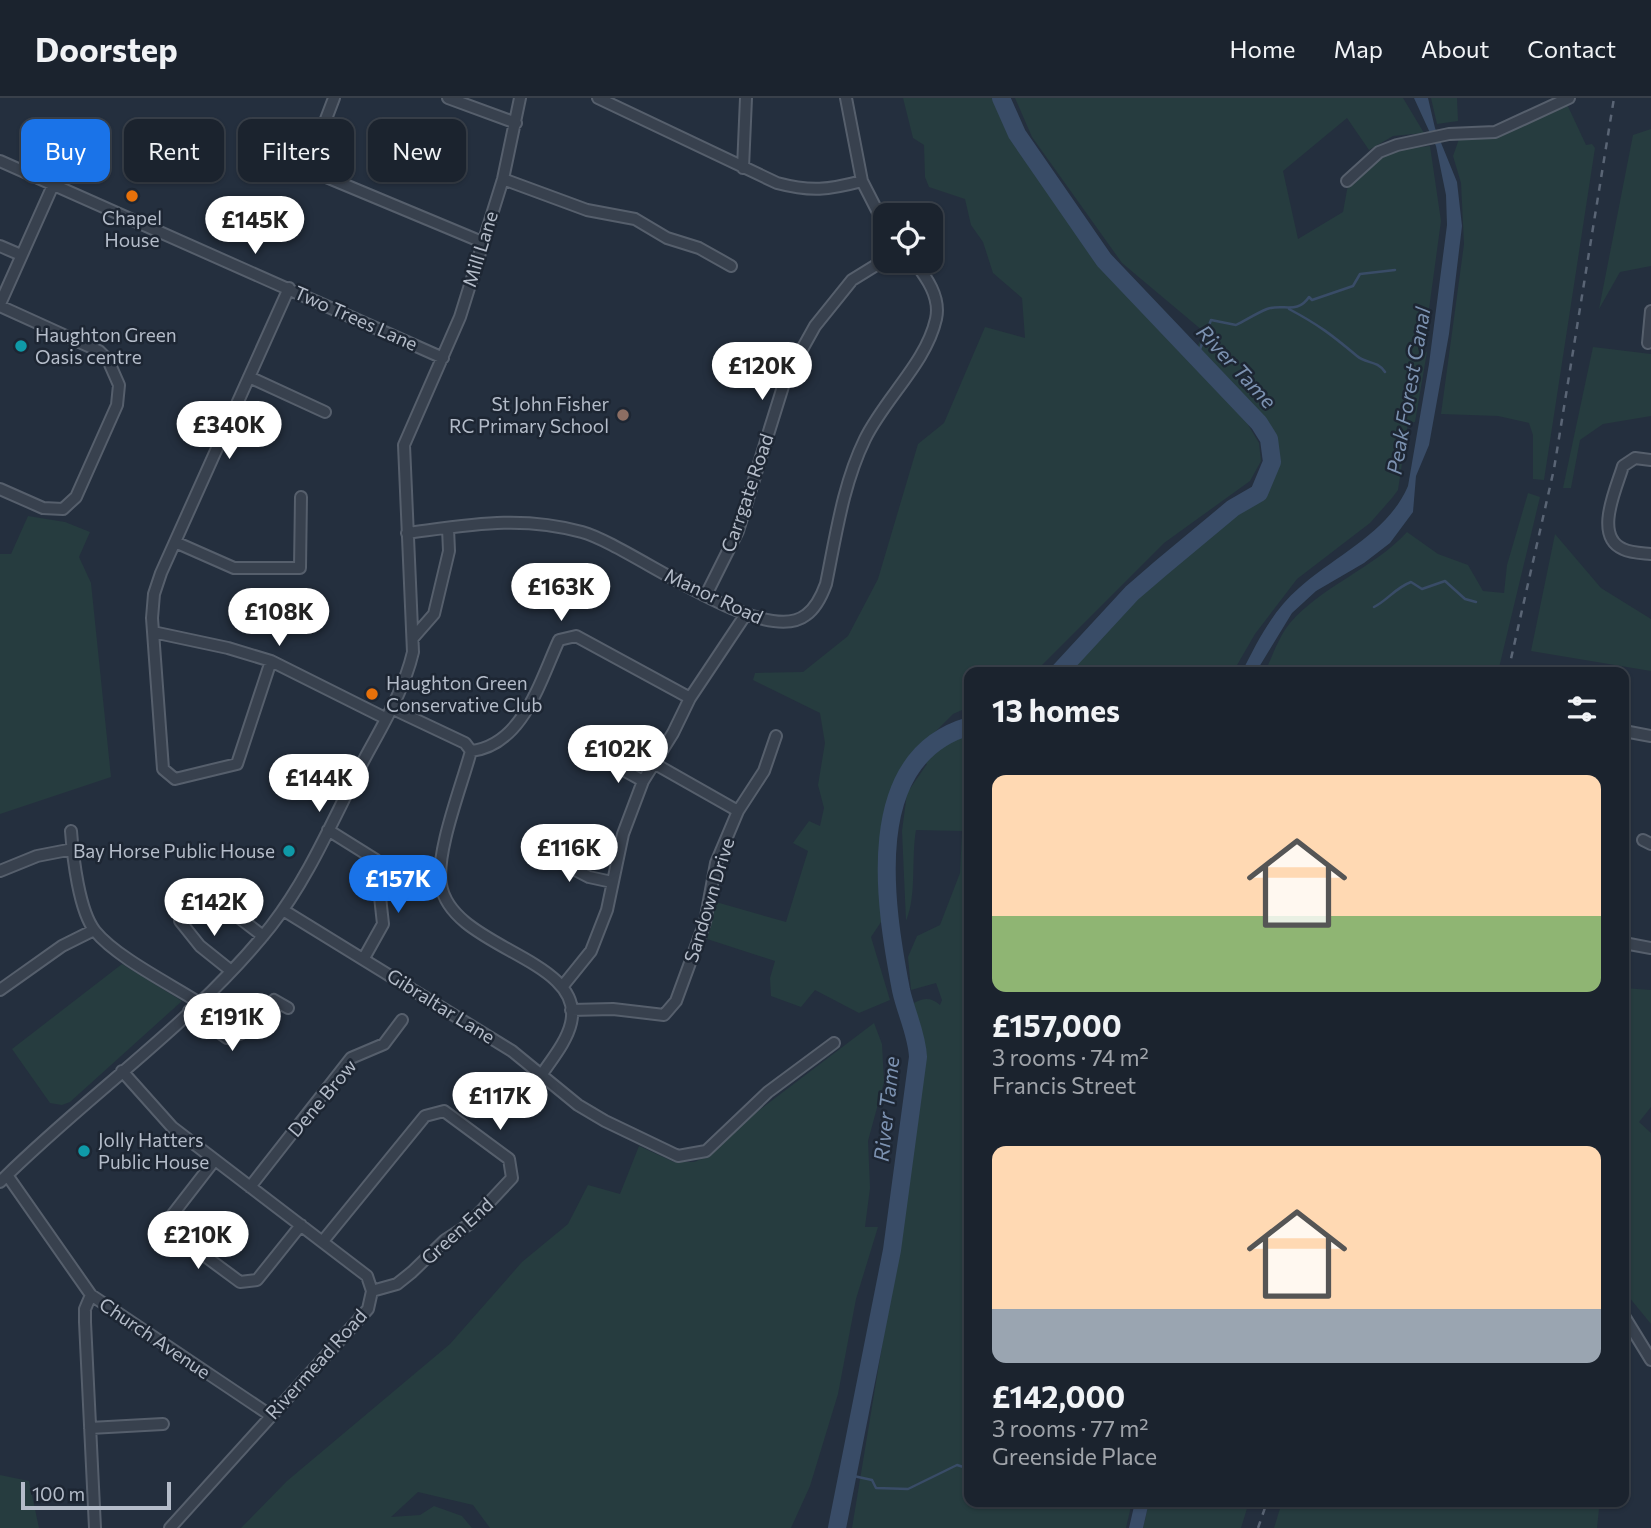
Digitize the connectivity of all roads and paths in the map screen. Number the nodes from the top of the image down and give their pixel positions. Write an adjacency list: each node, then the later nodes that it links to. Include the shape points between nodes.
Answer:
1 (334, 98): 16 (street, via 307,169)
2 (448, 98): 8 (street)
3 (520, 98): 8 (street, Mill Lane)
4 (746, 98): 10 (street)
5 (846, 98): 12 (street)
6 (1569, 98): 13 (street, via 1495,132 1449,134 1379,152)
7 (601, 99): 10 (street)
8 (516, 123): 11 (street, Mill Lane)
9 (0, 160): 14 (street, Two Trees Lane)
10 (743, 168): 12 (street, via 807,191)
11 (503, 179): 16 (street, Mill Lane); 19 (street, via 587,210 635,219)
12 (862, 181): 15 (street)
13 (1347, 181)
14 (54, 183): 18 (street); 22 (street, Two Trees Lane)
15 (873, 203)
16 (482, 242): 26 (street, Mill Lane)
17 (0, 246): 18 (street)
18 (21, 255): 23 (street)
19 (732, 266)
20 (873, 267): 36 (street, Carrgate Road, via 852,280 815,326 785,380 738,531)
21 (923, 273): 37 (street, Manor Road, via 932,285 937,316 928,342 865,438 844,496 821,596 806,616 796,620 775,623)
22 (289, 288): 26 (street, Two Trees Lane); 27 (street)
23 (0, 305): 30 (street, via 99,351 119,385 117,405 76,497 63,509 43,508)
24 (1651, 312): 25 (street)
25 (1647, 343)
26 (443, 358): 33 (street, Mill Lane, via 404,445)
27 (249, 377): 28 (street); 34 (street)
28 (325, 412)
29 (1651, 460): 35 (street, via 1635,458 1623,466 1608,523 1612,539 1622,549)
30 (0, 489)
31 (300, 497): 34 (street, via 300,568 234,568)
32 (448, 528): 33 (street, Manor Road); 36 (street, Manor Road, via 506,520 586,533); 39 (street, via 449,551 434,614)
33 (407, 533): 39 (street, Mill Lane)
34 (175, 542): 38 (street, via 154,594)
35 (1651, 554)
36 (706, 595): 37 (street, Manor Road)
37 (746, 614): 41 (street)
38 (153, 632): 40 (street); 40 (street, via 163,769 175,779 237,764)
39 (414, 638): 42 (street, via 409,670)
40 (271, 662): 42 (street)
41 (690, 698): 46 (street, via 576,636 559,640 524,716 488,749); 48 (street)
42 (388, 713): 46 (street, via 465,743); 51 (street)
43 (1629, 732): 45 (street)
44 (776, 736): 50 (street, Sandown Drive, via 764,771)
45 (1651, 736)
46 (471, 751): 66 (street, via 439,866 441,888 453,911 470,928 556,978)
47 (608, 762): 49 (street)
48 (655, 764): 49 (street); 50 (street)
49 (643, 781): 56 (street, via 622,834)
50 (738, 811): 70 (street, Sandown Drive, via 716,863 705,922 676,1002 664,1015)
51 (328, 830): 58 (street); 64 (street, via 376,860 383,924)
52 (71, 831): 53 (street)
53 (73, 849): 55 (street, via 37,856); 60 (street)
54 (539, 851): 56 (street, via 589,877)
55 (0, 871)
56 (612, 883): 66 (street, via 591,951)
57 (194, 895): 61 (street, via 229,910)
58 (283, 910): 61 (street); 64 (street, Gibraltar Lane)
59 (180, 921): 65 (street, via 200,946)
60 (94, 930): 67 (street, via 62,946); 68 (street, via 131,960)
61 (263, 936): 65 (street)
62 (1629, 944): 63 (street)
63 (1651, 948)
64 (364, 958): 75 (street, Gibraltar Lane)
65 (230, 970): 68 (street)
66 (562, 987): 70 (street, via 569,996)
67 (0, 990)
68 (198, 1002): 71 (street)
69 (288, 1008): 71 (street, via 274,1000 242,1033 228,1038)
70 (570, 1010): 75 (street, via 568,1032)
71 (189, 1011): 74 (street)
72 (402, 1020): 78 (street, Dene Brow, via 384,1044 351,1058)
73 (834, 1043): 75 (street, Gibraltar Lane, via 768,1092 706,1151 678,1156 578,1105)
74 (122, 1072): 76 (street, Rivermead Road, via 172,1127); 77 (street)
75 (542, 1074)
76 (214, 1161): 78 (street, Rivermead Road); 79 (street, via 173,1214 178,1236 219,1267 240,1282 257,1280)
77 (3, 1179): 82 (street, Church Avenue)
78 (250, 1187): 79 (street, Rivermead Road)
79 (301, 1225): 80 (street, Rivermead Road)
80 (323, 1241): 81 (street, Rivermead Road, via 368,1276); 81 (street, Green End, via 425,1116 444,1111 509,1159 512,1178 468,1225 397,1284)
81 (372, 1291): 85 (street, Rivermead Road, via 368,1310)
82 (91, 1294): 85 (street, Church Avenue); 87 (street, via 85,1309)
83 (1629, 1324): 84 (street)
84 (1651, 1360)
85 (270, 1415): 89 (street, Rivermead Road)
86 (163, 1424): 87 (street)
87 (90, 1428): 88 (street)
88 (95, 1528)
89 (170, 1528)

